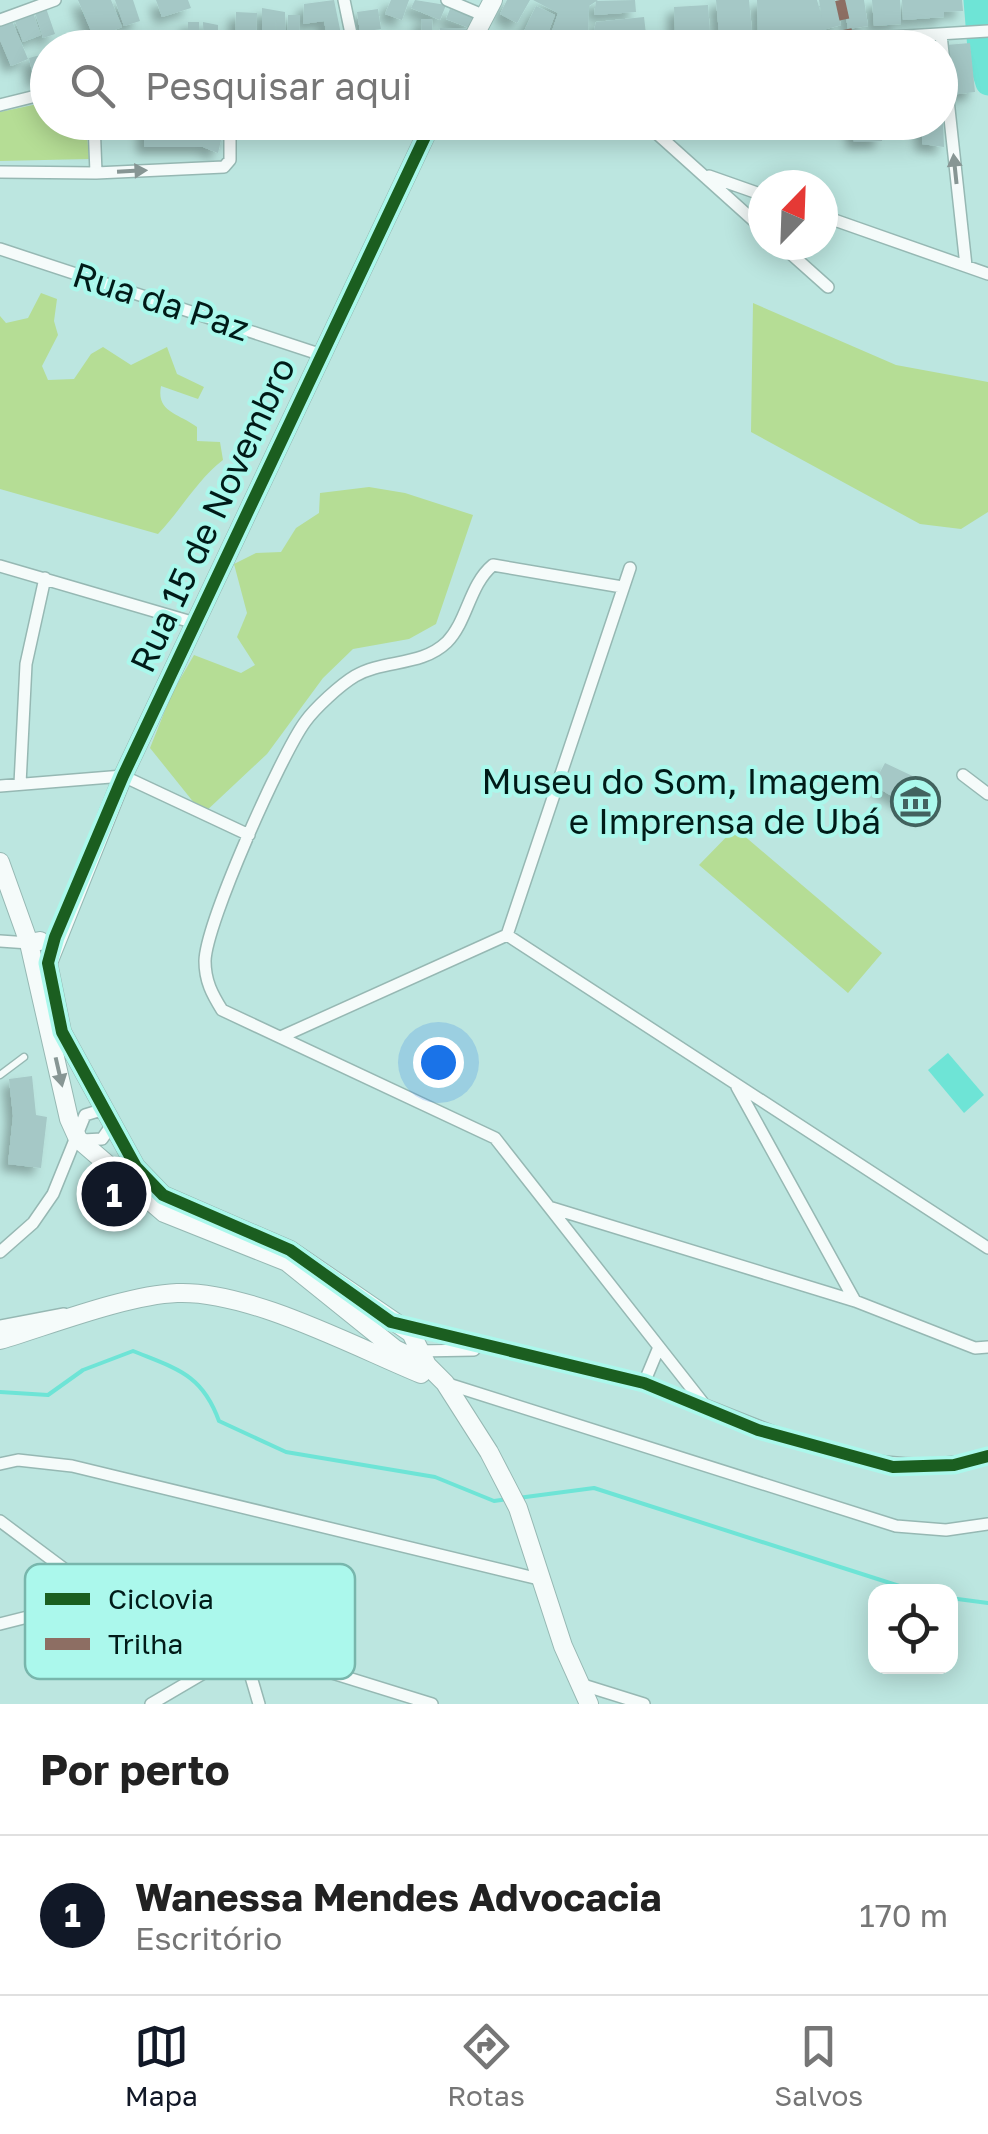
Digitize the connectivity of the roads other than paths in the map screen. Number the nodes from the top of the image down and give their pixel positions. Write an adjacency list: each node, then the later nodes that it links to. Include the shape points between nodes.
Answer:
1 (55, 0): 5 (street)
2 (344, 0): 6 (street)
3 (447, 0): 4 (street)
4 (489, 8)
5 (0, 20)
6 (350, 30)
7 (988, 31): 8 (street)
8 (958, 34)
9 (30, 98): 10 (street)
10 (0, 105)
11 (95, 140): 17 (street)
12 (230, 140): 17 (street, one-way to 12, via 224,167)
13 (423, 140): 27 (street, Rua 15 de Novembro)
14 (664, 140): 18 (street)
15 (952, 140): 24 (street, one-way to 15)
16 (0, 172): 17 (street)
17 (96, 173)
18 (700, 173): 19 (street); 20 (street)
19 (748, 190)
20 (748, 216)
21 (838, 221): 24 (street)
22 (0, 249): 27 (street, Rua da Paz)
23 (798, 260): 26 (street)
24 (966, 266): 25 (street)
25 (988, 274)
26 (828, 287)
27 (322, 354): 32 (street, Rua 15 de Novembro)
28 (0, 566): 30 (street)
29 (630, 568): 31 (street)
30 (45, 578): 32 (street); 35 (street, via 26,664)
31 (622, 587): 38 (street, via 493,564 450,639 432,654 356,676 305,722); 40 (street)
32 (196, 623): 34 (street, Rua 15 de Novembro)
33 (963, 774): 37 (street)
34 (123, 776): 35 (street); 38 (street); 41 (street, Rua 15 de Novembro)
35 (20, 784): 36 (street)
36 (0, 786)
37 (988, 794)
38 (249, 836): 44 (street, via 215,920 205,958 208,987 222,1010)
39 (0, 862): 43 (street)
40 (507, 935): 44 (street); 47 (street)
41 (55, 936): 43 (street); 48 (street, Rua 15 de Novembro, via 48,962 62,1032)
42 (0, 941): 43 (street)
43 (30, 942): 49 (street, one-way to 49)
44 (283, 1036): 50 (street, via 480,1128)
45 (24, 1057): 46 (lane)
46 (0, 1074)
47 (734, 1083): 51 (street); 53 (street)
48 (110, 1117): 49 (street, via 102,1138); 49 (street, via 85,1114); 56 (street, Rua 15 de Novembro, via 136,1167 163,1194 290,1250)
49 (78, 1139): 52 (street, via 33,1223); 58 (street, via 164,1213 287,1262)
50 (552, 1208): 53 (street); 59 (street)
51 (988, 1248)
52 (0, 1252)
53 (855, 1301): 60 (street, via 975,1348)
54 (96, 1313): 55 (street, via 42,1315); 57 (street); 63 (street, via 174,1292 216,1294)
55 (0, 1326)
56 (402, 1327): 58 (street, via 391,1333); 61 (street); 62 (street, Rua 15 de Novembro)
57 (0, 1340)
58 (392, 1346): 62 (street)
59 (658, 1347): 64 (street); 65 (street)
60 (988, 1347)
61 (494, 1350): 62 (street); 64 (street)
62 (424, 1358): 63 (street)
63 (445, 1383): 69 (street, via 896,1526 946,1530); 71 (street, via 508,1486)
64 (644, 1383): 65 (street)
65 (707, 1408): 66 (street, via 758,1430 893,1467 954,1465)
66 (988, 1456)
67 (0, 1464): 71 (street, via 72,1466)
68 (0, 1521): 70 (street)
69 (988, 1524)
70 (57, 1564)
71 (543, 1580): 77 (street)
72 (25, 1618): 73 (street)
73 (0, 1624)
74 (192, 1679): 78 (street)
75 (251, 1679): 79 (street)
76 (347, 1679): 80 (street)
77 (580, 1684): 81 (street); 82 (street)
78 (151, 1704)
79 (259, 1704)
80 (432, 1704)
81 (589, 1704)
82 (644, 1704)

